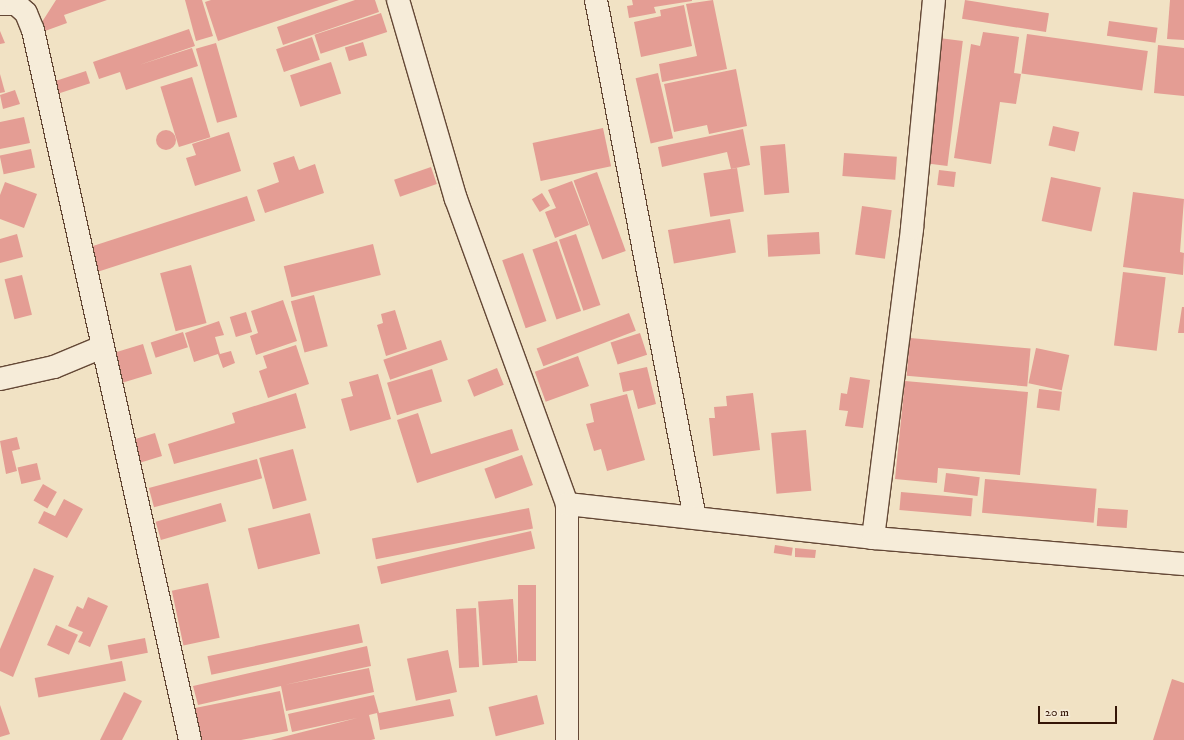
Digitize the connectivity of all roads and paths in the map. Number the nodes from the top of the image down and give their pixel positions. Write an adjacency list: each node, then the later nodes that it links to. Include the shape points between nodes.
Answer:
1 (398, 0): 7 (street, via 456,199)
2 (596, 0): 8 (street)
3 (934, 0): 9 (street, via 912,228)
4 (0, 4): 5 (street, via 16,4 26,13 33,30)
5 (102, 347): 6 (street, via 54,367); 11 (street)
6 (0, 379)
7 (567, 504): 8 (street); 12 (street)
8 (695, 518): 9 (street)
9 (873, 538): 10 (street)
10 (1184, 564)
11 (190, 740)
12 (567, 740)

